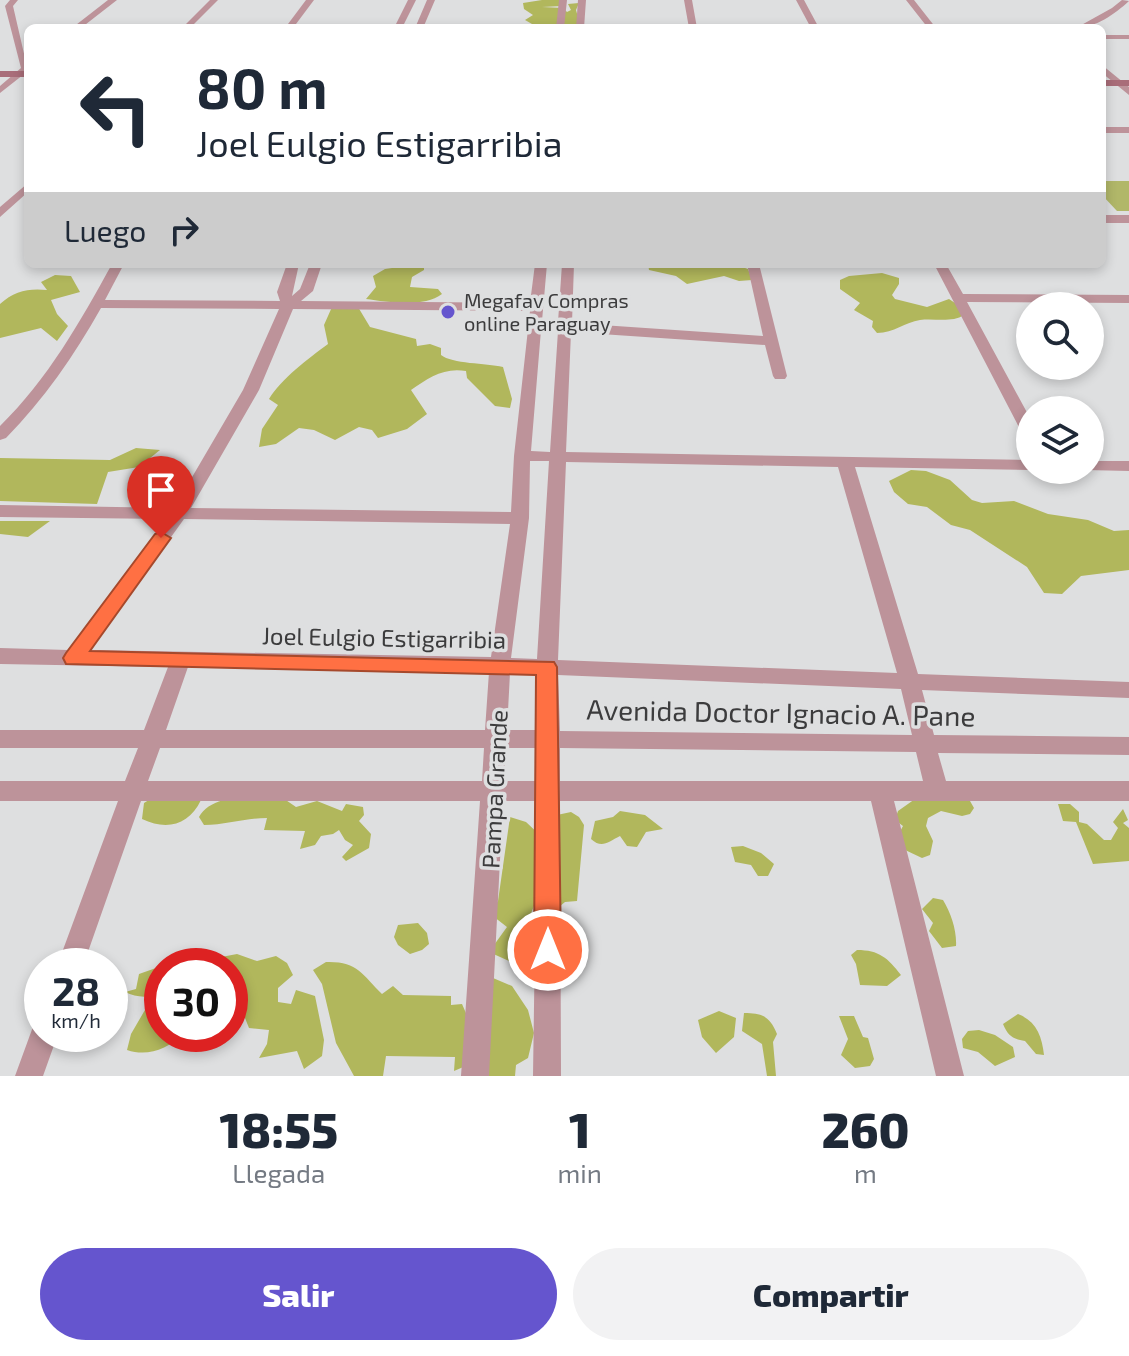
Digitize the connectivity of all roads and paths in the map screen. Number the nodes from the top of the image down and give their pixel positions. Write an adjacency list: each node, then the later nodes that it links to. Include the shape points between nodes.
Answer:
1 (14, 0): 25 (street, via 9,6)
2 (113, 0): 13 (street)
3 (214, 0): 14 (street)
4 (310, 0): 15 (street)
5 (412, 0): 16 (street)
6 (431, 0): 17 (street)
7 (563, 0): 18 (street)
8 (582, 0): 19 (street)
9 (688, 0): 20 (street)
10 (800, 0): 21 (street)
11 (910, 0): 22 (street)
12 (1126, 0): 23 (street)
13 (81, 24)
14 (190, 24)
15 (292, 24)
16 (400, 24)
17 (421, 24)
18 (560, 24)
19 (580, 24)
20 (692, 24)
21 (813, 24)
22 (929, 24)
23 (1088, 24)
24 (0, 37): 25 (street)
25 (16, 37): 26 (street); 29 (street)
26 (24, 37)
27 (1106, 37): 28 (street)
28 (1129, 37)
29 (24, 57)
30 (1106, 71): 34 (street)
31 (0, 74): 32 (street)
32 (24, 74)
33 (24, 75): 35 (street)
34 (1124, 83): 36 (street)
35 (0, 90)
36 (1129, 92)
37 (1106, 130): 38 (street)
38 (1129, 130)
39 (24, 190): 41 (street)
40 (24, 207): 41 (street)
41 (3, 209)
42 (1106, 219): 43 (street)
43 (1129, 219)
44 (116, 268): 53 (street)
45 (292, 268): 54 (street, via 284,292)
46 (315, 268): 54 (street, via 306,291)
47 (541, 268): 55 (street, Pampa Grande)
48 (568, 268): 57 (street, Pampa Grande)
49 (754, 268): 58 (street)
50 (942, 268): 51 (street)
51 (958, 298): 52 (street); 60 (street)
52 (1129, 299)
53 (97, 304): 54 (street); 61 (street, via 41,392)
54 (288, 305): 55 (street); 69 (street, via 251,390)
55 (538, 307): 56 (street, Pampa Grande)
56 (536, 325): 57 (street); 62 (street, Pampa Grande)
57 (565, 327): 58 (street); 63 (street, Pampa Grande)
58 (771, 341): 59 (street)
59 (780, 376)
60 (1016, 407)
61 (0, 435)
62 (522, 456): 63 (street); 70 (street, Pampa Grande)
63 (558, 457): 64 (street); 75 (street, Pampa Grande)
64 (845, 462): 65 (street); 76 (street)
65 (1016, 465)
66 (1104, 466): 67 (street)
67 (1129, 466)
68 (0, 511): 69 (street)
69 (179, 514): 70 (street); 72 (street)
70 (520, 518): 74 (street, Pampa Grande)
71 (0, 656): 72 (street, Joel Eulgio Estigarribia)
72 (73, 658): 73 (street, Joel Eulgio Estigarribia)
73 (181, 659): 74 (street, Joel Eulgio Estigarribia); 79 (street)
74 (500, 665): 75 (street, Joel Eulgio Estigarribia); 80 (street, Pampa Grande)
75 (547, 667): 76 (street, Joel Eulgio Estigarribia); 81 (street, Pampa Grande)
76 (910, 682): 77 (street, Joel Eulgio Estigarribia); 82 (street)
77 (1129, 690)
78 (0, 739): 79 (street, Avenida Doctor Ignacio A. Pane)
79 (153, 739): 80 (street, Avenida Doctor Ignacio A. Pane); 85 (street)
80 (497, 739): 81 (street, Avenida Doctor Ignacio A. Pane); 87 (street, Pampa Grande)
81 (549, 739): 82 (street, Avenida Doctor Ignacio A. Pane); 88 (street, Pampa Grande)
82 (924, 744): 83 (street, Avenida Doctor Ignacio A. Pane); 90 (street)
83 (1129, 746)
84 (0, 791): 85 (street)
85 (135, 791): 87 (street); 91 (street)
86 (1129, 791): 90 (street)
87 (495, 792): 88 (street); 94 (street, Pampa Grande)
88 (549, 792): 89 (street); 95 (street, Pampa Grande)
89 (880, 792): 90 (street); 96 (street)
90 (937, 792)
91 (77, 948)
92 (38, 1052): 93 (street)
93 (29, 1076)
94 (475, 1076)
95 (547, 1076)
96 (950, 1076)

